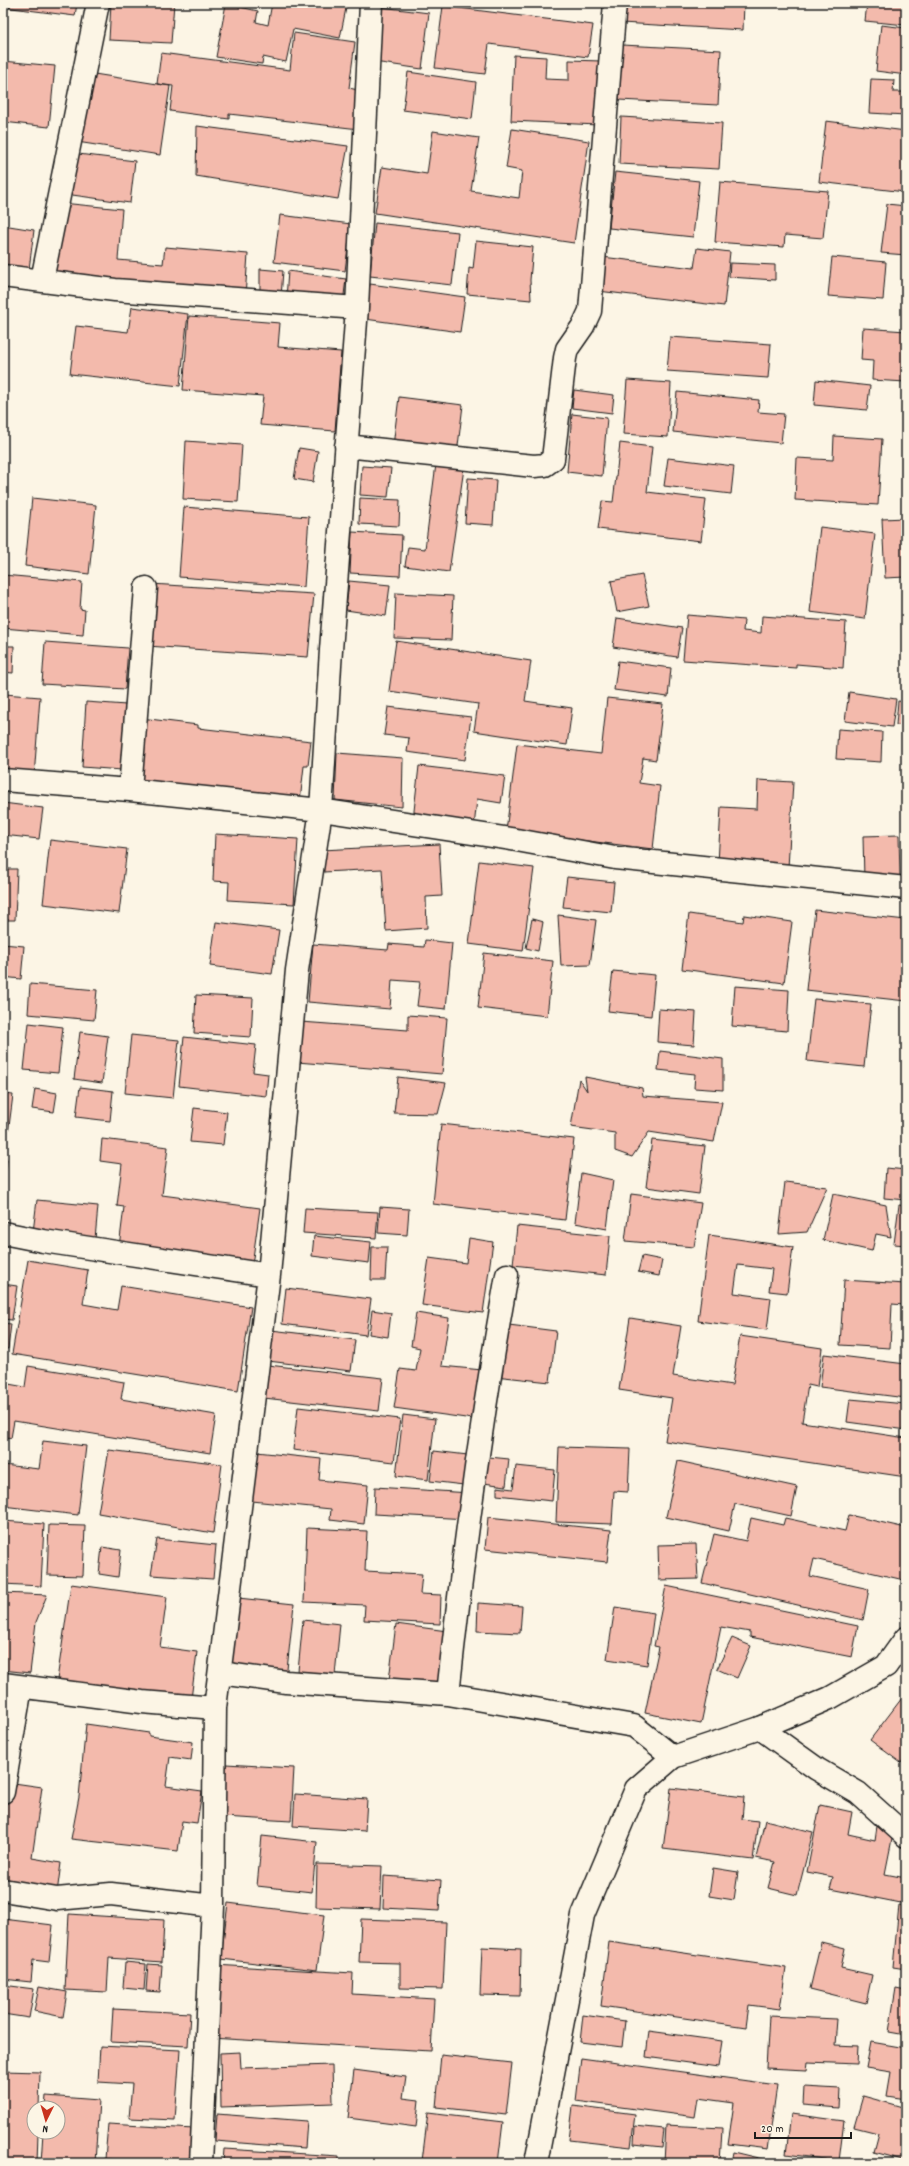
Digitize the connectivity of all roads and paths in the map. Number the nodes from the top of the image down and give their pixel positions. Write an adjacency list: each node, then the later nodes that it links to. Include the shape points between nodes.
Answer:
1 (98, 3): 5 (street)
2 (371, 3): 6 (street)
3 (615, 3): 7 (street, via 590,311 567,349 553,459 545,465 534,466)
4 (3, 276): 5 (street)
5 (42, 280): 6 (street, via 115,290)
6 (357, 308): 7 (street)
7 (346, 446): 11 (street)
8 (146, 588): 10 (street)
9 (3, 780): 10 (street)
10 (130, 790): 11 (street)
11 (321, 810): 12 (street, via 615,858); 14 (street, via 297,970)
12 (906, 888)
13 (3, 1233): 14 (street)
14 (269, 1275): 17 (street)
15 (507, 1275): 19 (street, via 481,1429 459,1587)
16 (906, 1638): 21 (street, via 886,1666 830,1698)
17 (220, 1673): 19 (street, via 286,1682); 20 (street)
18 (12, 1685): 20 (street, via 142,1702); 23 (street)
19 (448, 1694): 22 (street, via 634,1726)
20 (215, 1708): 26 (street)
21 (760, 1728): 22 (street); 24 (street, via 818,1769 858,1793)
22 (673, 1757): 28 (street, via 636,1789 583,1915)
23 (3, 1792)
24 (906, 1836)
25 (3, 1890): 26 (street, via 58,1899 111,1894)
26 (213, 1906): 27 (street)
27 (201, 2163)
28 (536, 2163)

